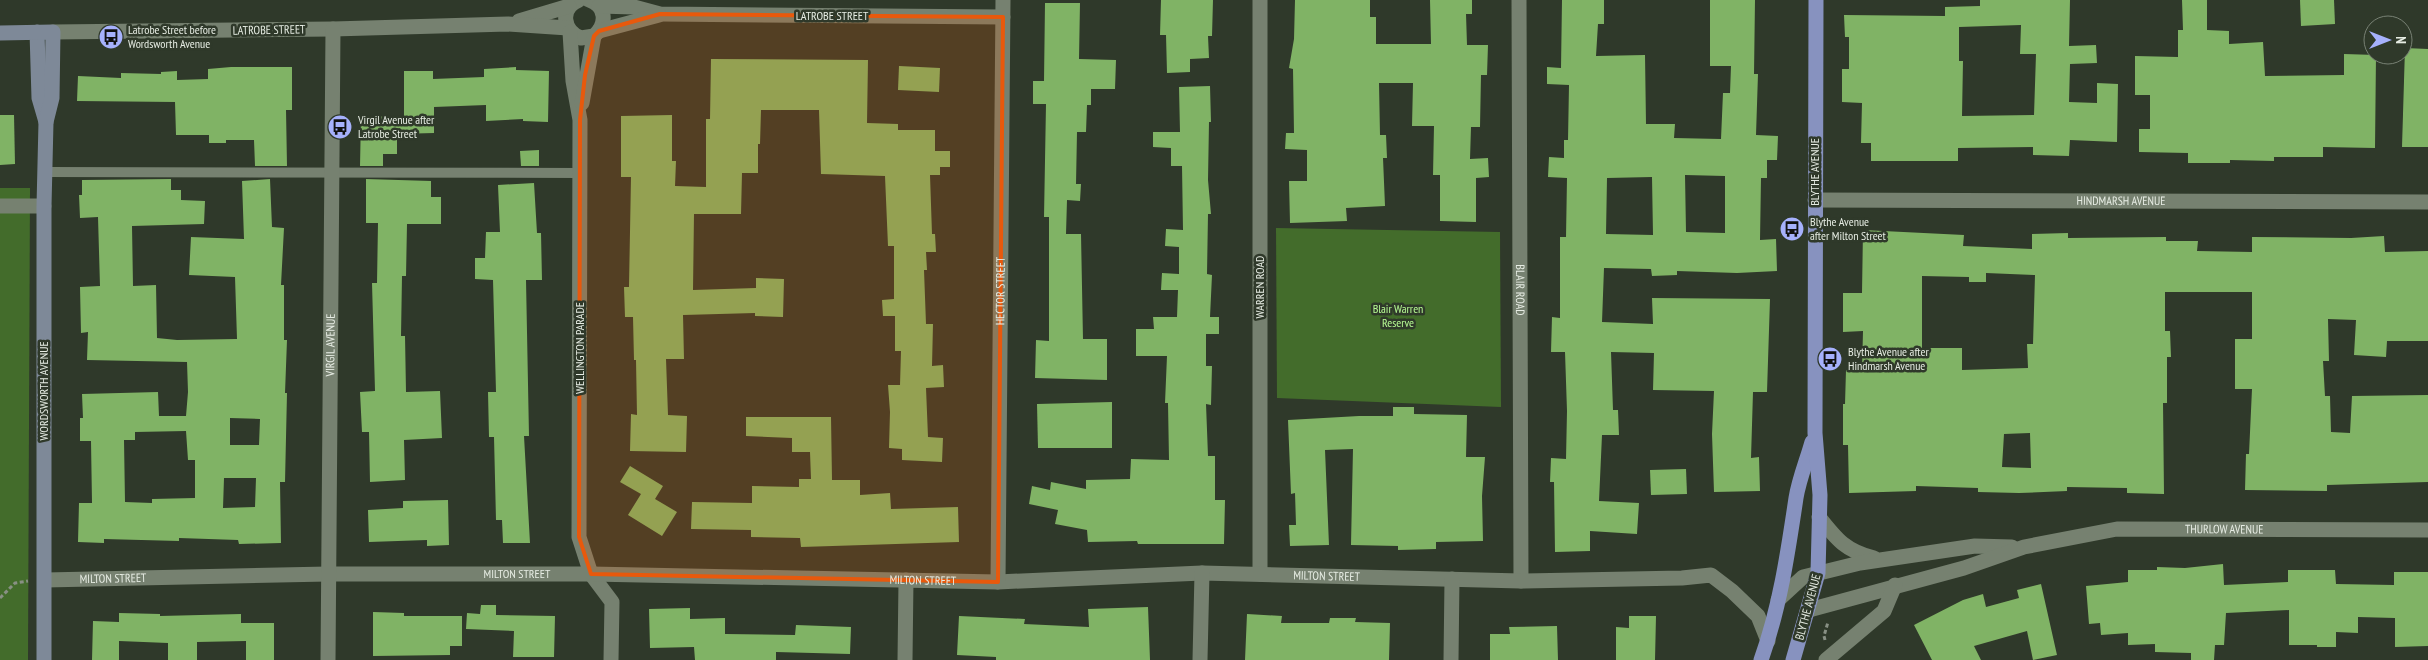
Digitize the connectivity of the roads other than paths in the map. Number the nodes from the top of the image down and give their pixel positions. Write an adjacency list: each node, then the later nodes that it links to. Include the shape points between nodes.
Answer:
1 (1003, 0): 7 (street, HECTOR STREET)
2 (1260, 0): 33 (street, WARREN ROAD)
3 (1519, 0): 37 (street, BLAIR ROAD)
4 (1816, 0): 20 (main road, BLYTHE AVENUE)
5 (584, 2): 6 (street, LATROBE STREET, via 634,7); 8 (street, LATROBE STREET); 10 (street, via 565,19); 14 (street, via 604,18)
6 (660, 14): 7 (street, LATROBE STREET); 14 (street, LATROBE STREET)
7 (1003, 17): 38 (street, HECTOR STREET)
8 (508, 24): 9 (street, LATROBE STREET); 10 (street, LATROBE STREET)
9 (333, 29): 12 (street, LATROBE STREET); 19 (street, VIRGIL AVENUE)
10 (569, 30): 14 (street, via 581,38); 15 (street, WELLINGTON PARADE)
11 (37, 32): 12 (street, LATROBE STREET); 13 (street, LATROBE STREET); 16 (street, WORDSWORTH AVENUE, via 39,98)
12 (53, 32): 16 (street, WORDSWORTH AVENUE, via 52,98)
13 (0, 33)
14 (597, 33): 15 (street, WELLINGTON PARADE, via 585,76)
15 (580, 120): 18 (street, WELLINGTON PARADE)
16 (46, 122): 17 (street, WORDSWORTH AVENUE)
17 (45, 172): 19 (lane); 23 (street, WORDSWORTH AVENUE)
18 (580, 173): 19 (lane); 32 (street, WELLINGTON PARADE, via 579,537)
19 (332, 174): 31 (street, VIRGIL AVENUE)
20 (1815, 200): 21 (street, HINDMARSH AVENUE); 24 (main road, BLYTHE AVENUE)
21 (2428, 202)
22 (0, 206): 23 (street)
23 (44, 206): 35 (street, WORDSWORTH AVENUE)
24 (1815, 433): 25 (main road, BLYTHE AVENUE); 40 (main road, BLYTHE AVENUE, via 1796,496)
25 (1819, 517): 28 (street, THURLOW AVENUE, via 1844,546 1855,553); 30 (main road, BLYTHE AVENUE)
26 (2428, 530): 27 (street, THURLOW AVENUE, via 2117,529)
27 (2024, 547): 28 (street, THURLOW AVENUE, via 1975,546); 39 (street, THURLOW AVENUE, via 1964,568)
28 (1881, 560): 30 (street, THURLOW AVENUE)
29 (1202, 573): 33 (street, MILTON STREET); 38 (street, MILTON STREET); 47 (street)
30 (1818, 573): 40 (street, THURLOW AVENUE, via 1803,577); 41 (main road, BLYTHE AVENUE)
31 (328, 574): 32 (street, MILTON STREET); 35 (street, MILTON STREET); 44 (street, VIRGIL AVENUE)
32 (591, 574): 36 (street, MILTON STREET); 45 (street, WELLINGTON PARADE, via 612,602)
33 (1260, 574): 34 (street, MILTON STREET)
34 (1452, 579): 37 (street, MILTON STREET); 48 (street)
35 (44, 580): 43 (street, WORDSWORTH AVENUE)
36 (906, 580): 38 (street, MILTON STREET); 46 (street)
37 (1521, 581): 42 (street, MILTON STREET, via 1711,575 1758,616)
38 (998, 582)
39 (1894, 586): 41 (street, THURLOW AVENUE); 51 (street, via 1884,611)
40 (1778, 600): 42 (main road, BLYTHE AVENUE)
41 (1809, 610): 50 (main road, BLYTHE AVENUE)
42 (1768, 641): 49 (main road, BLYTHE AVENUE)
43 (44, 660)
44 (328, 660)
45 (611, 660)
46 (905, 660)
47 (1200, 660)
48 (1451, 660)
49 (1761, 660)
50 (1793, 660)
51 (1826, 660)

